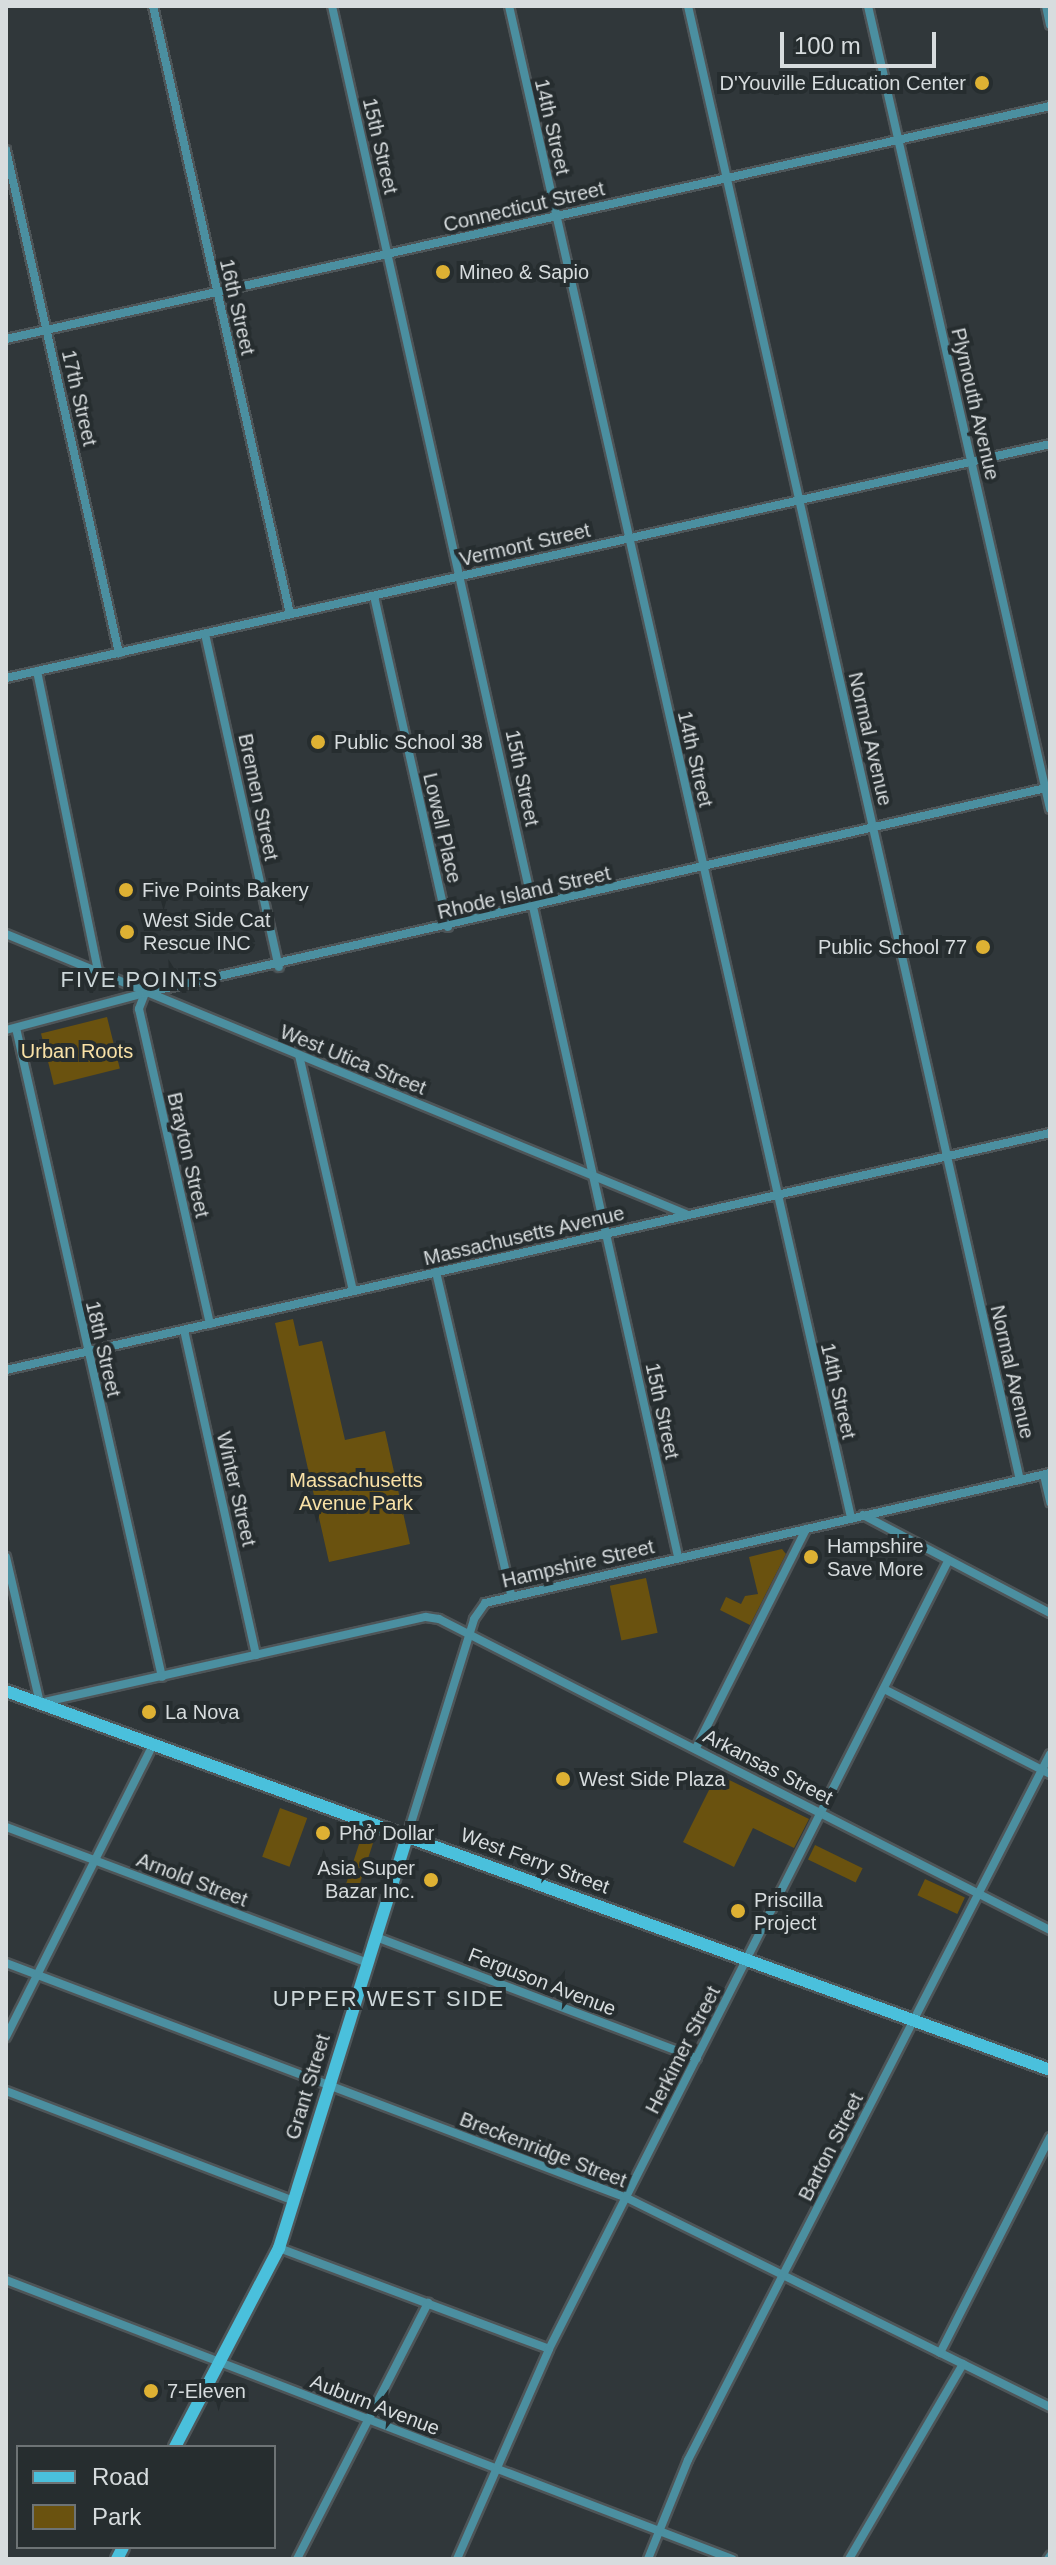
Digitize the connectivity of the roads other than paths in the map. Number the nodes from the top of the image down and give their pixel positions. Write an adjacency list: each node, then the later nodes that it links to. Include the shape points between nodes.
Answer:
1 (153, 6): 14 (street, 16th Street)
2 (332, 6): 13 (street, 15th Street)
3 (509, 6): 12 (street, 14th Street)
4 (688, 6): 11 (street, Normal Avenue)
5 (868, 6): 9 (street, Plymouth Avenue)
6 (1046, 6): 7 (street)
7 (1050, 25)
8 (1050, 106): 9 (street, Connecticut Street)
9 (898, 140): 11 (street, Connecticut Street); 18 (street, Plymouth Avenue)
10 (6, 150): 15 (street, 17th Street)
11 (727, 177): 12 (street, Connecticut Street); 19 (street, Normal Avenue)
12 (556, 216): 13 (street, Connecticut Street); 20 (street, 14th Street)
13 (388, 254): 14 (street, Connecticut Street); 21 (street, 15th Street)
14 (217, 292): 15 (street, Connecticut Street); 23 (street, 16th Street)
15 (47, 330): 16 (street, Connecticut Street); 25 (street, 17th Street)
16 (6, 339)
17 (1050, 444): 18 (street, Vermont Street)
18 (971, 461): 19 (street, Vermont Street); 28 (street, Plymouth Avenue)
19 (799, 500): 20 (street, Vermont Street); 30 (street, Normal Avenue)
20 (629, 538): 21 (street, Vermont Street); 31 (street, 14th Street)
21 (461, 576): 22 (street, Vermont Street); 32 (street, 15th Street)
22 (374, 596): 23 (street, Vermont Street); 33 (street, Lowell Place)
23 (290, 614): 24 (street, Vermont Street)
24 (205, 634): 25 (street, Vermont Street); 35 (street, Bremen Street)
25 (119, 653): 26 (street, Vermont Street)
26 (37, 671): 27 (street, Vermont Street); 36 (street)
27 (6, 678)
28 (1048, 788): 29 (street, Plymouth Avenue); 30 (street, Rhode Island Street)
29 (1050, 809)
30 (874, 828): 31 (street, Rhode Island Street); 42 (street, Normal Avenue)
31 (703, 866): 32 (street, Rhode Island Street); 44 (street, 14th Street)
32 (534, 907): 33 (street, Rhode Island Street); 43 (street, 15th Street)
33 (448, 927): 35 (street, Rhode Island Street)
34 (6, 934): 36 (street, West Utica Street)
35 (279, 967): 37 (street, Rhode Island Street)
36 (98, 972): 37 (street, West Utica Street)
37 (145, 993): 38 (street, Rhode Island Street); 40 (street, West Utica Street); 49 (street, Brayton Street, via 139,1009)
38 (16, 1028): 39 (street, Rhode Island Street); 51 (street, 18th Street)
39 (6, 1030)
40 (299, 1055): 43 (street, West Utica Street); 48 (street)
41 (1050, 1133): 42 (street, Massachusetts Avenue)
42 (947, 1156): 44 (street, Massachusetts Avenue); 54 (street, Normal Avenue)
43 (594, 1177): 45 (street, West Utica Street); 46 (street, 15th Street)
44 (776, 1195): 45 (street, Massachusetts Avenue); 57 (street, 14th Street)
45 (687, 1215): 46 (street, Massachusetts Avenue)
46 (607, 1233): 47 (street, Massachusetts Avenue); 60 (street, 15th Street)
47 (436, 1272): 48 (street, Massachusetts Avenue); 62 (street)
48 (353, 1291): 49 (street, Massachusetts Avenue)
49 (210, 1324): 50 (street, Massachusetts Avenue)
50 (184, 1330): 51 (street, Massachusetts Avenue); 65 (street, Winter Street)
51 (87, 1351): 52 (street, Massachusetts Avenue); 66 (street, 18th Street)
52 (6, 1370)
53 (1047, 1474): 54 (street, Hampshire Street); 55 (street)
54 (1020, 1480): 56 (street, Hampshire Street)
55 (1050, 1502)
56 (863, 1515): 57 (street, Hampshire Street); 61 (street)
57 (851, 1518): 58 (street, Hampshire Street)
58 (806, 1529): 60 (street, Hampshire Street); 71 (street)
59 (6, 1557): 69 (street)
60 (678, 1557): 62 (street, Hampshire Street)
61 (948, 1561): 63 (street); 67 (street, Herkimer Street)
62 (511, 1595): 64 (street, Hampshire Street, via 485,1603)
63 (1050, 1613)
64 (471, 1633): 65 (street, via 426,1617); 71 (street, Arkansas Street); 76 (street, Grant Street)
65 (256, 1655): 66 (street)
66 (162, 1677): 69 (street)
67 (884, 1689): 73 (street); 74 (street, Herkimer Street)
68 (6, 1691): 69 (street, West Ferry Street)
69 (40, 1703): 70 (street, West Ferry Street)
70 (153, 1745): 76 (street, West Ferry Street); 77 (street)
71 (696, 1748): 74 (street, Arkansas Street)
72 (1050, 1754): 73 (street, Barton Street)
73 (1046, 1772): 78 (street, Barton Street)
74 (822, 1812): 78 (street, Arkansas Street); 81 (street, Herkimer Street)
75 (6, 1827): 77 (street, Arnold Street)
76 (407, 1836): 80 (street, Grant Street); 81 (street, West Ferry Street)
77 (95, 1861): 83 (street, Arnold Street); 84 (street)
78 (978, 1892): 79 (street, Arkansas Street); 85 (street, Barton Street)
79 (1050, 1930)
80 (376, 1937): 83 (street, Grant Street); 87 (street, Ferguson Avenue)
81 (748, 1960): 85 (street, West Ferry Street); 87 (street, Herkimer Street)
82 (6, 1963): 84 (street, Breckenridge Street)
83 (368, 1963): 89 (street, Grant Street)
84 (37, 1974): 86 (street); 89 (street, Breckenridge Street)
85 (913, 2020): 88 (street, West Ferry Street); 95 (street, Barton Street)
86 (6, 2037)
87 (697, 2058): 92 (street, Herkimer Street)
88 (1050, 2070)
89 (329, 2086): 92 (street, Breckenridge Street); 93 (street, Grant Street)
90 (6, 2091): 93 (street)
91 (1050, 2137): 99 (street)
92 (627, 2198): 95 (street, Breckenridge Street); 98 (street, Herkimer Street)
93 (294, 2201): 94 (street, Grant Street)
94 (279, 2248): 97 (street); 100 (street, Grant Street)
95 (783, 2275): 99 (street, Breckenridge Street); 106 (street, Barton Street, via 688,2460)
96 (6, 2280): 100 (street, Auburn Avenue)
97 (428, 2303): 98 (street); 103 (street)
98 (549, 2349): 105 (street, Herkimer Street)
99 (940, 2353): 101 (street, Breckenridge Street)
100 (220, 2362): 103 (street, Auburn Avenue); 104 (street, Grant Street)
101 (963, 2364): 102 (street, Breckenridge Street); 111 (street)
102 (1050, 2407)
103 (368, 2419): 105 (street, Auburn Avenue); 107 (street)
104 (176, 2445)
105 (497, 2469): 106 (street, Auburn Avenue); 108 (street, Herkimer Street)
106 (662, 2532): 109 (street, Barton Street); 110 (street, Auburn Avenue)
107 (297, 2559)
108 (457, 2559)
109 (648, 2559)
110 (732, 2559)
111 (849, 2559)

